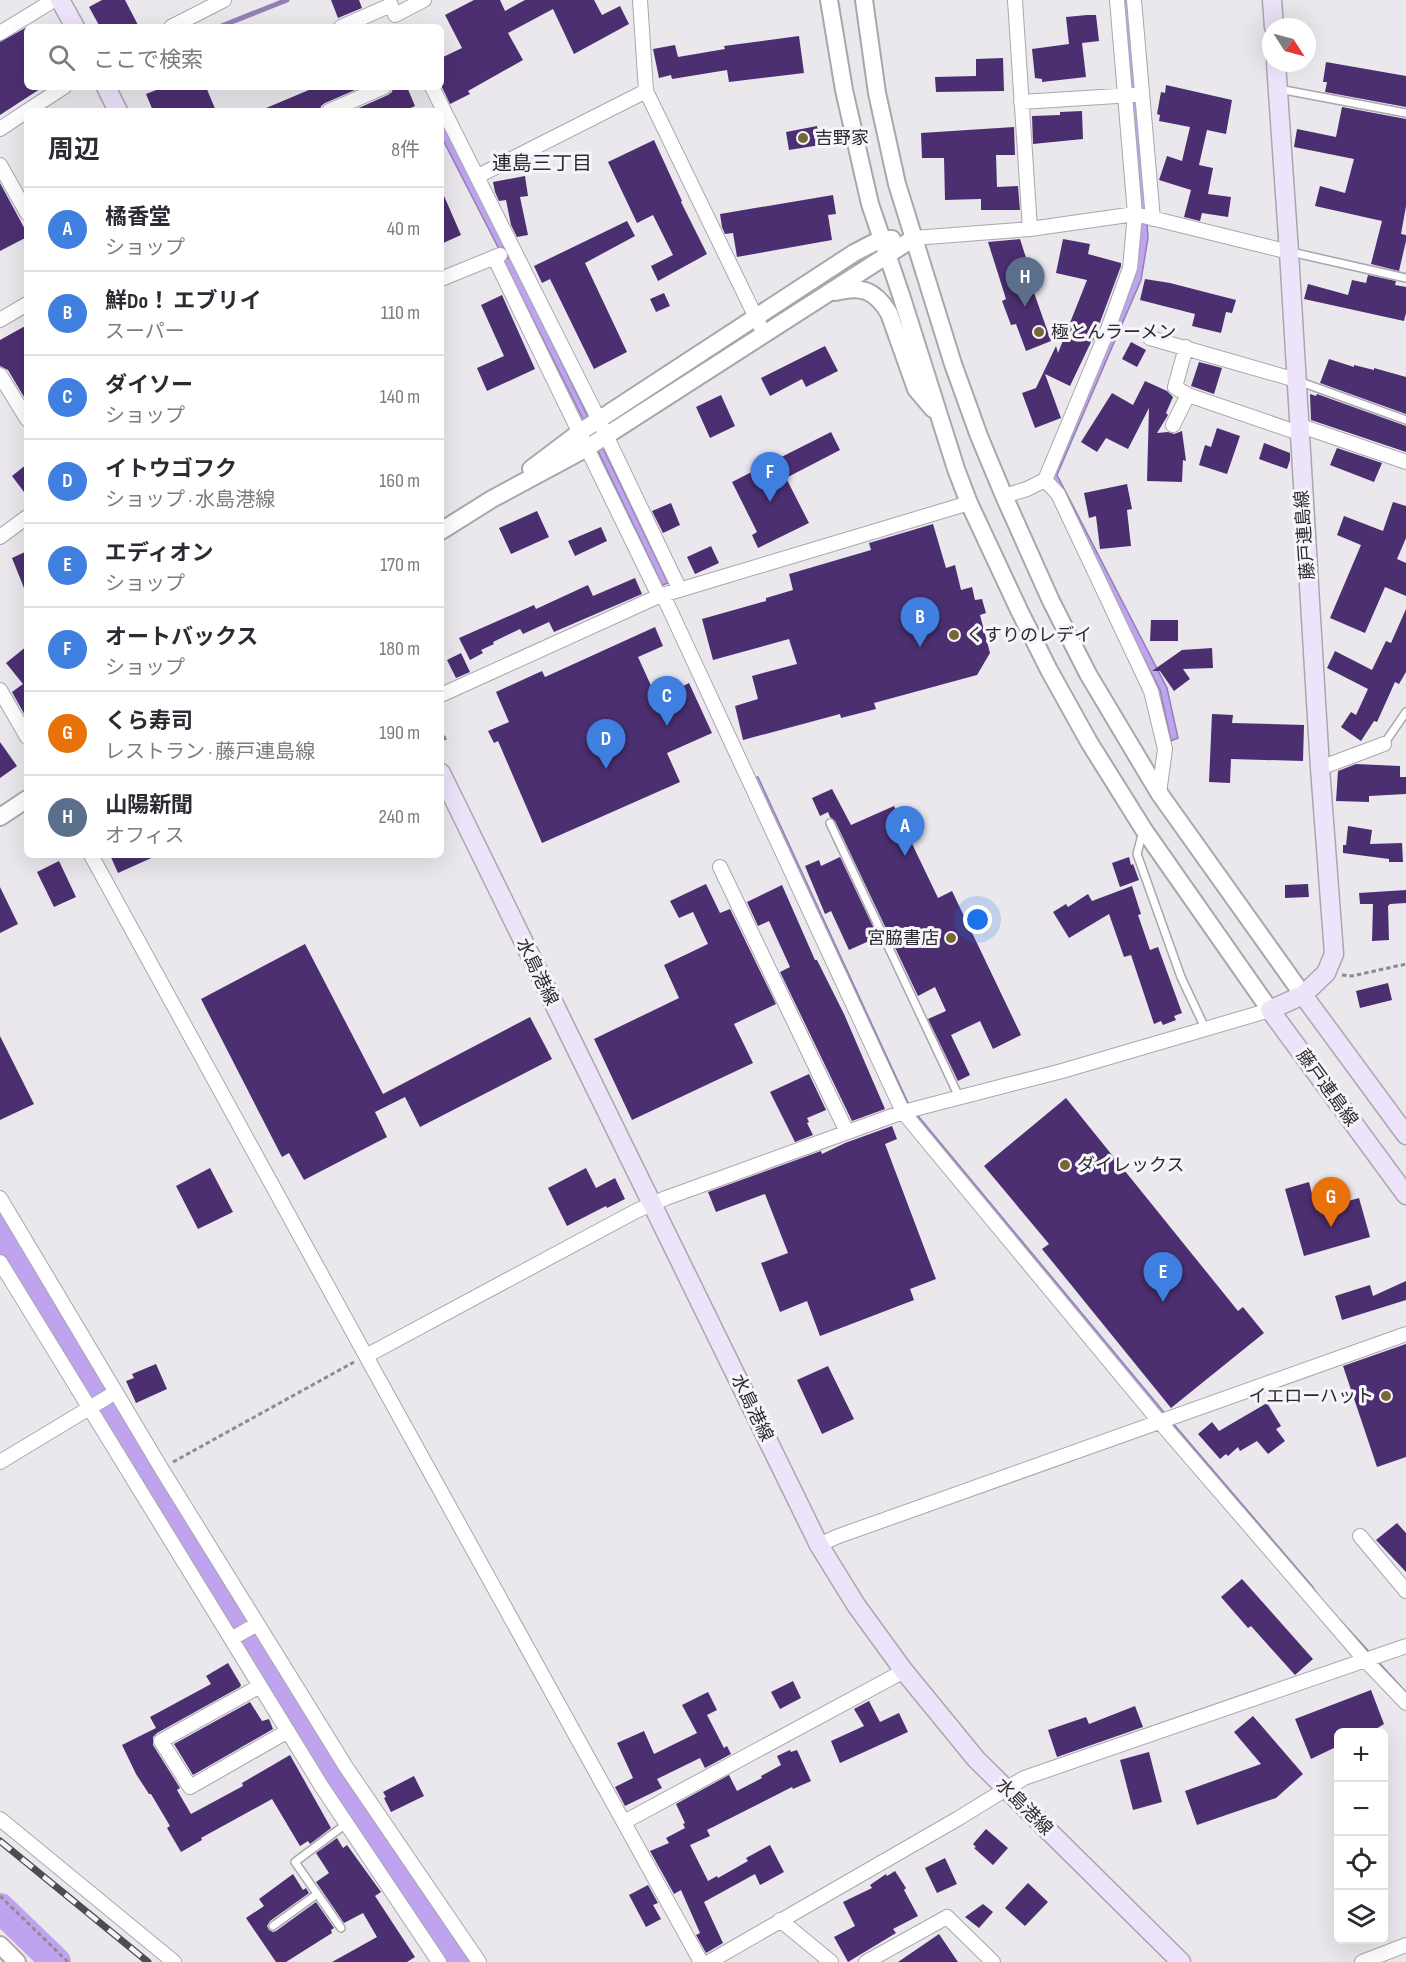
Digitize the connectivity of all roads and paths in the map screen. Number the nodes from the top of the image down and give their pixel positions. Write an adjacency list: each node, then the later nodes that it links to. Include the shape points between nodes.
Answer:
1 (54, 0): 17 (street)
2 (60, 0): 14 (main road)
3 (424, 0): 12 (street)
4 (640, 0): 24 (street)
5 (830, 0): 42 (street, via 844,90)
6 (864, 0): 41 (street, via 877,93 897,184)
7 (1015, 0): 26 (street)
8 (1117, 0): 25 (street)
9 (1134, 0): 25 (street)
10 (1272, 0): 13 (main road)
11 (215, 2): 15 (street)
12 (389, 11): 16 (street)
13 (1273, 18)
14 (73, 24)
15 (176, 24)
16 (350, 24)
17 (0, 33)
18 (1276, 72): 19 (main road, 藤戸連島線)
19 (1277, 89): 33 (lane); 44 (main road, 藤戸連島線)
20 (59, 90): 27 (street)
21 (108, 90): 28 (main road)
22 (377, 90): 29 (street)
23 (434, 90): 30 (street)
24 (646, 91): 36 (street); 50 (street)
25 (1133, 95): 26 (street); 38 (street); 39 (street)
26 (1022, 102): 40 (street)
27 (32, 108)
28 (116, 108)
29 (335, 108)
30 (443, 108)
31 (444, 110): 36 (street)
32 (24, 113): 34 (street)
33 (1406, 113)
34 (0, 129)
35 (0, 165): 37 (street)
36 (478, 176): 43 (street)
37 (24, 208)
38 (1135, 214): 39 (street); 40 (street); 66 (street, via 1130,268)
39 (1152, 219): 44 (street)
40 (1030, 229): 41 (street)
41 (914, 238): 42 (street); 67 (street, via 953,364)
42 (884, 247): 48 (street); 50 (street, via 854,253); 59 (street)
43 (513, 249): 45 (street); 62 (street)
44 (1289, 252): 47 (lane); 56 (main road, 藤戸連島線)
45 (494, 257): 46 (street); 62 (street)
46 (444, 278)
47 (1406, 278)
48 (826, 294): 52 (street); 59 (street, via 850,288 866,290 883,302 916,389)
49 (24, 305): 51 (street)
50 (756, 318): 52 (street); 62 (street)
51 (0, 320)
52 (764, 334): 64 (street)
53 (1150, 338): 54 (street)
54 (1186, 347): 56 (street); 57 (street, via 1175,387)
55 (0, 375): 58 (street)
56 (1296, 380): 60 (lane); 63 (main road, 藤戸連島線)
57 (1188, 395): 61 (street); 63 (street)
58 (24, 414)
59 (938, 414): 69 (street)
60 (1406, 420)
61 (1173, 424)
62 (589, 426): 64 (street); 64 (street); 68 (street)
63 (1299, 429): 65 (street); 82 (main road, 藤戸連島線)
64 (597, 442): 68 (street); 73 (street); 74 (street)
65 (1406, 462)
66 (1045, 480): 67 (street); 84 (street, via 1058,494 1151,691 1165,749)
67 (1004, 496): 84 (street, via 1088,674)
68 (492, 499): 71 (street)
69 (969, 503): 73 (street); 88 (street, via 1049,670)
70 (24, 520): 72 (street)
71 (444, 529)
72 (0, 537)
73 (680, 590): 74 (street)
74 (661, 595): 76 (street); 97 (street)
75 (0, 690): 78 (street)
76 (444, 694)
77 (1406, 712): 81 (lane)
78 (24, 732)
79 (444, 736): 80 (path)
80 (447, 743)
81 (1384, 744): 82 (street)
82 (1320, 768): 93 (main road, 藤戸連島線, via 1334,954 1326,973)
83 (444, 779): 102 (main road, 水島港線)
84 (1159, 793): 93 (street)
85 (24, 801): 86 (street)
86 (0, 817)
87 (830, 824): 96 (lane)
88 (1144, 830): 94 (street); 95 (lane, via 1137,854 1181,977)
89 (94, 858): 105 (street)
90 (720, 867): 98 (street)
91 (1406, 964): 92 (path, via 1352,976)
92 (1335, 974)
93 (1304, 995): 94 (main road, 藤戸連島線); 99 (main road, 藤戸連島線)
94 (1270, 1011): 95 (street); 100 (main road, 藤戸連島線)
95 (1205, 1028): 96 (street)
96 (960, 1099): 97 (street)
97 (908, 1111): 98 (street); 108 (street)
98 (847, 1132): 102 (street)
99 (1406, 1135)
100 (1406, 1195)
101 (0, 1197): 106 (street)
102 (651, 1205): 105 (street); 112 (main road, 水島港線)
103 (0, 1262): 107 (street)
104 (1406, 1334): 108 (street)
105 (366, 1356): 110 (path); 124 (street)
106 (114, 1394): 107 (street); 110 (street)
107 (92, 1407): 109 (street); 115 (street)
108 (1162, 1420): 112 (street); 117 (street)
109 (0, 1462)
110 (161, 1468): 114 (street)
111 (1359, 1536): 113 (street)
112 (819, 1545): 118 (main road, 水島港線)
113 (1406, 1591)
114 (255, 1625): 115 (street); 137 (street)
115 (233, 1638): 119 (street)
116 (1406, 1646): 117 (street)
117 (1368, 1659): 120 (street); 122 (street, via 1024,1778)
118 (904, 1671): 122 (main road, 水島港線); 124 (street)
119 (260, 1686): 121 (street); 121 (street, via 161,1741 190,1787)
120 (1406, 1703)
121 (288, 1731): 125 (street)
122 (1006, 1790): 128 (street); 143 (main road, 水島港線)
123 (0, 1819): 135 (street)
124 (624, 1822): 138 (street)
125 (346, 1824): 126 (lane, via 295,1862); 136 (street)
126 (317, 1894): 129 (lane); 130 (lane)
127 (0, 1896): 134 (path)
128 (780, 1920): 139 (street); 140 (street)
129 (273, 1926)
130 (341, 1928)
131 (1406, 1945): 144 (street)
132 (0, 1946): 133 (street)
133 (17, 1962)
134 (69, 1962)
135 (174, 1962)
136 (439, 1962)
137 (479, 1962)
138 (701, 1962)
139 (709, 1962)
140 (831, 1962)
141 (866, 1962): 142 (street, via 947,1917)
142 (993, 1962)
143 (1181, 1962)
144 (1362, 1962)

